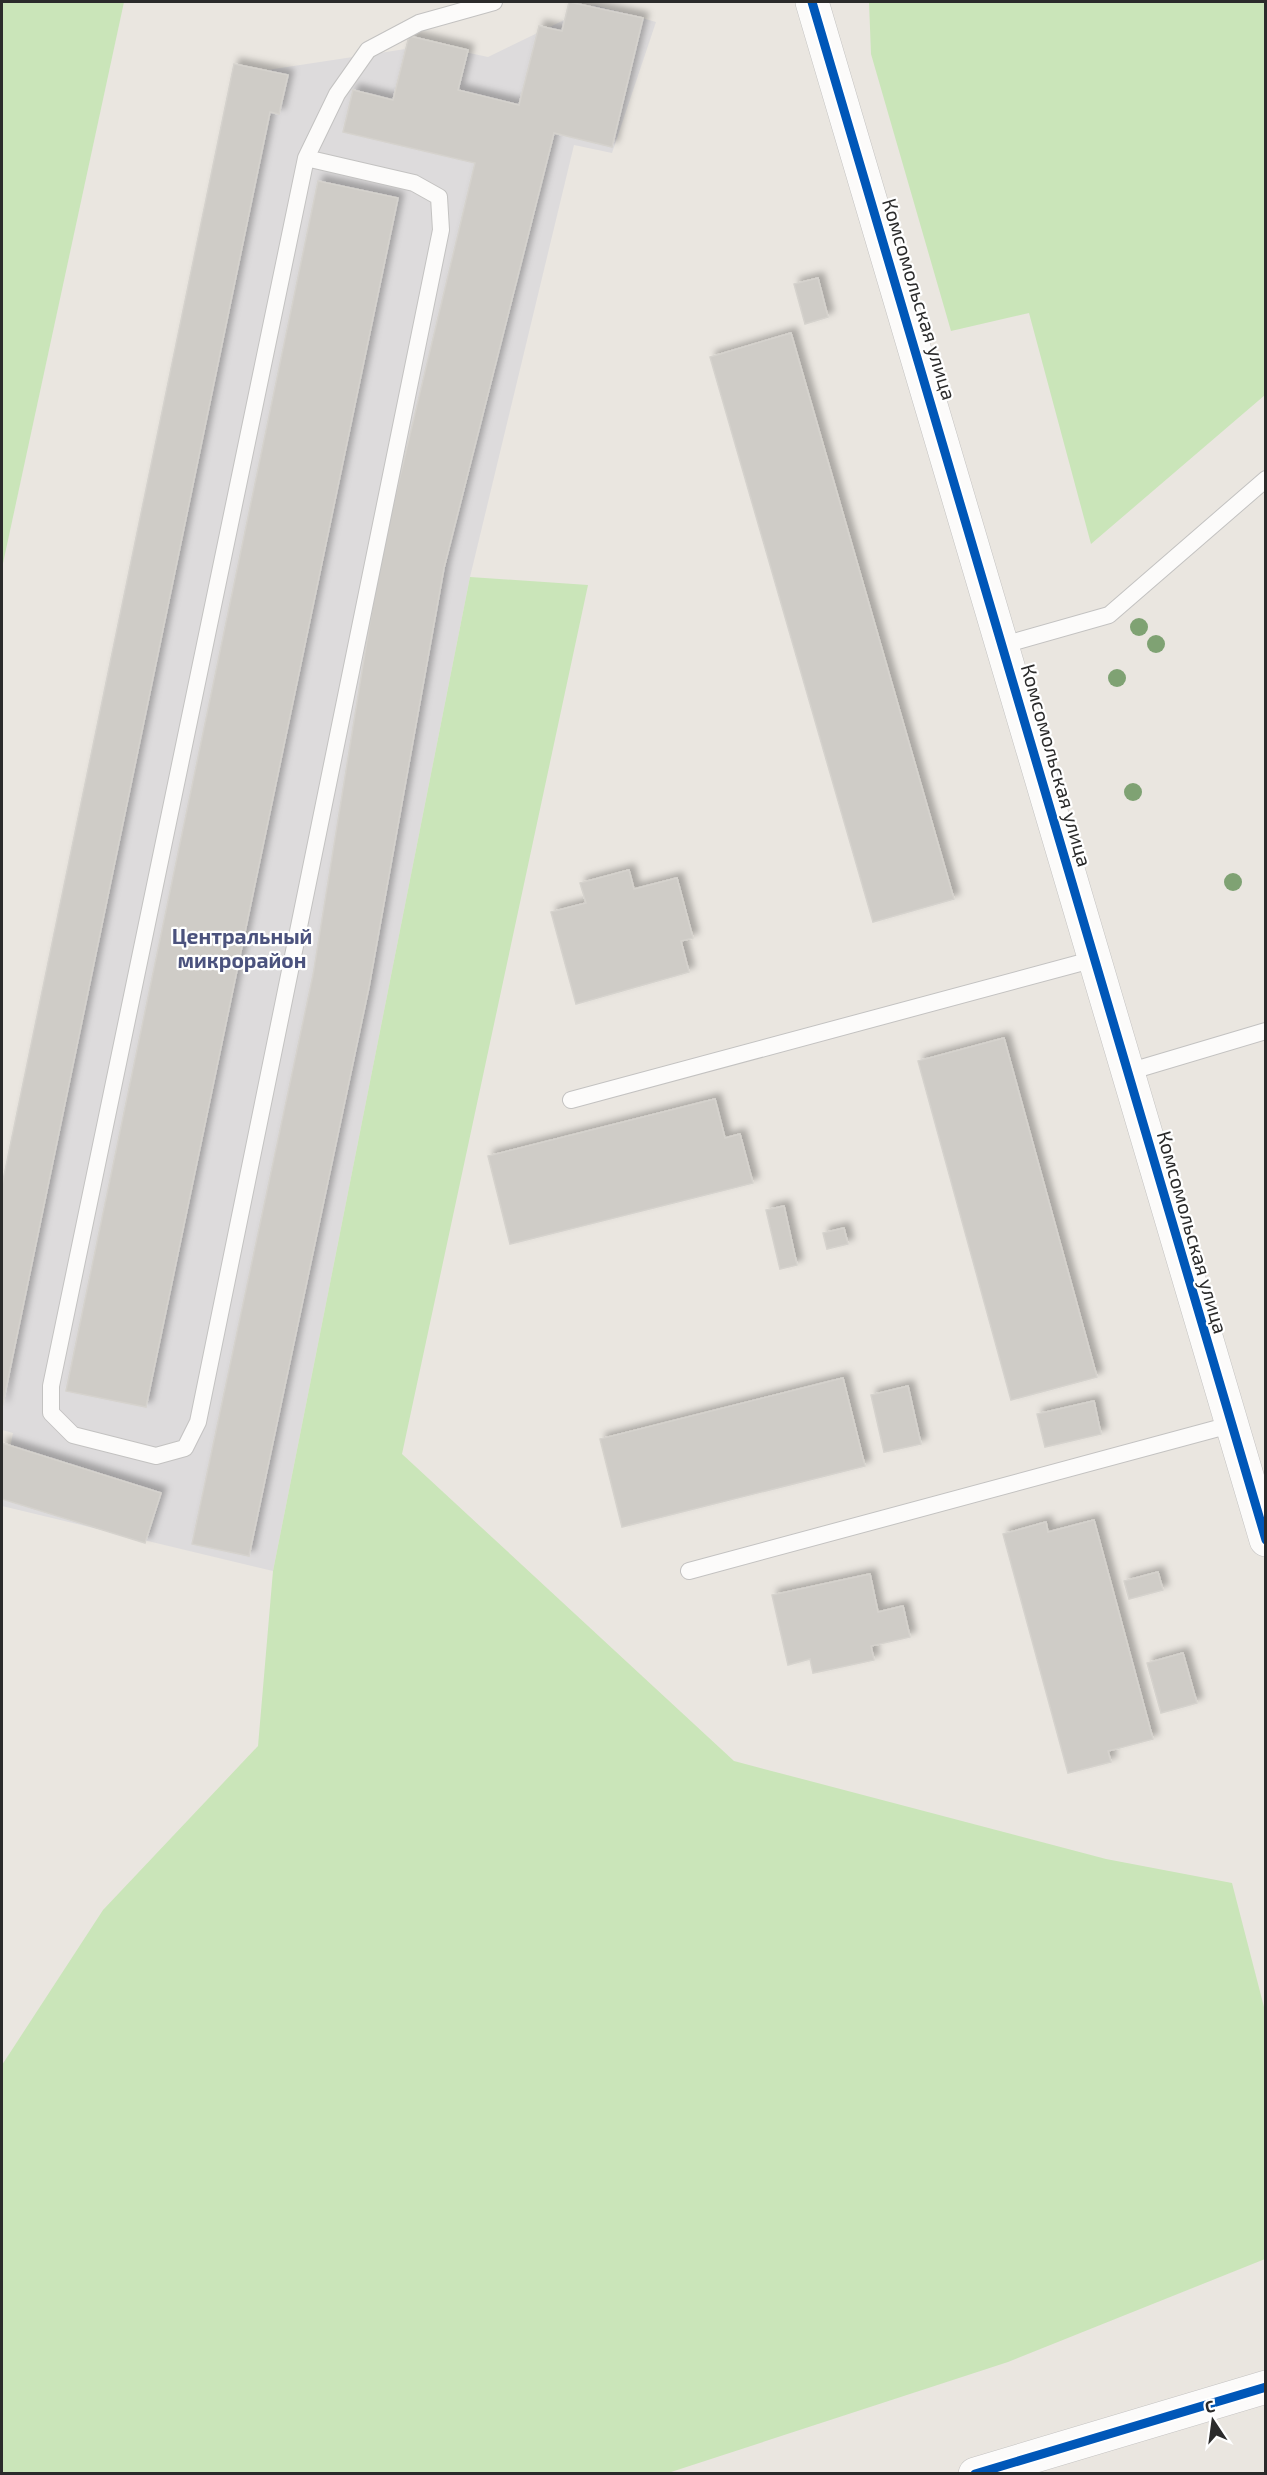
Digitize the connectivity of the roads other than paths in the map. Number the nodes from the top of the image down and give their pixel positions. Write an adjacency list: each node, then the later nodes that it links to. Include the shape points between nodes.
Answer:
1 (494, 2): 3 (lane, via 419,23 368,50 337,94)
2 (812, 2): 5 (street, Комсомольская улица)
3 (306, 158): 3 (lane, via 51,1386 51,1413 73,1435 156,1456 185,1448 198,1422 441,230 439,197 414,183)
4 (1266, 479): 5 (lane, via 1109,615)
5 (1003, 645): 6 (street, Комсомольская улица)
6 (1095, 959): 8 (street, Комсомольская улица); 9 (lane)
7 (1266, 1031): 8 (lane)
8 (1128, 1071): 10 (street, Комсомольская улица)
9 (571, 1100)
10 (1230, 1425): 11 (street, Комсомольская улица); 12 (lane)
11 (1266, 1540)
12 (689, 1571)
13 (1266, 2387): 14 (street)
14 (975, 2474)

